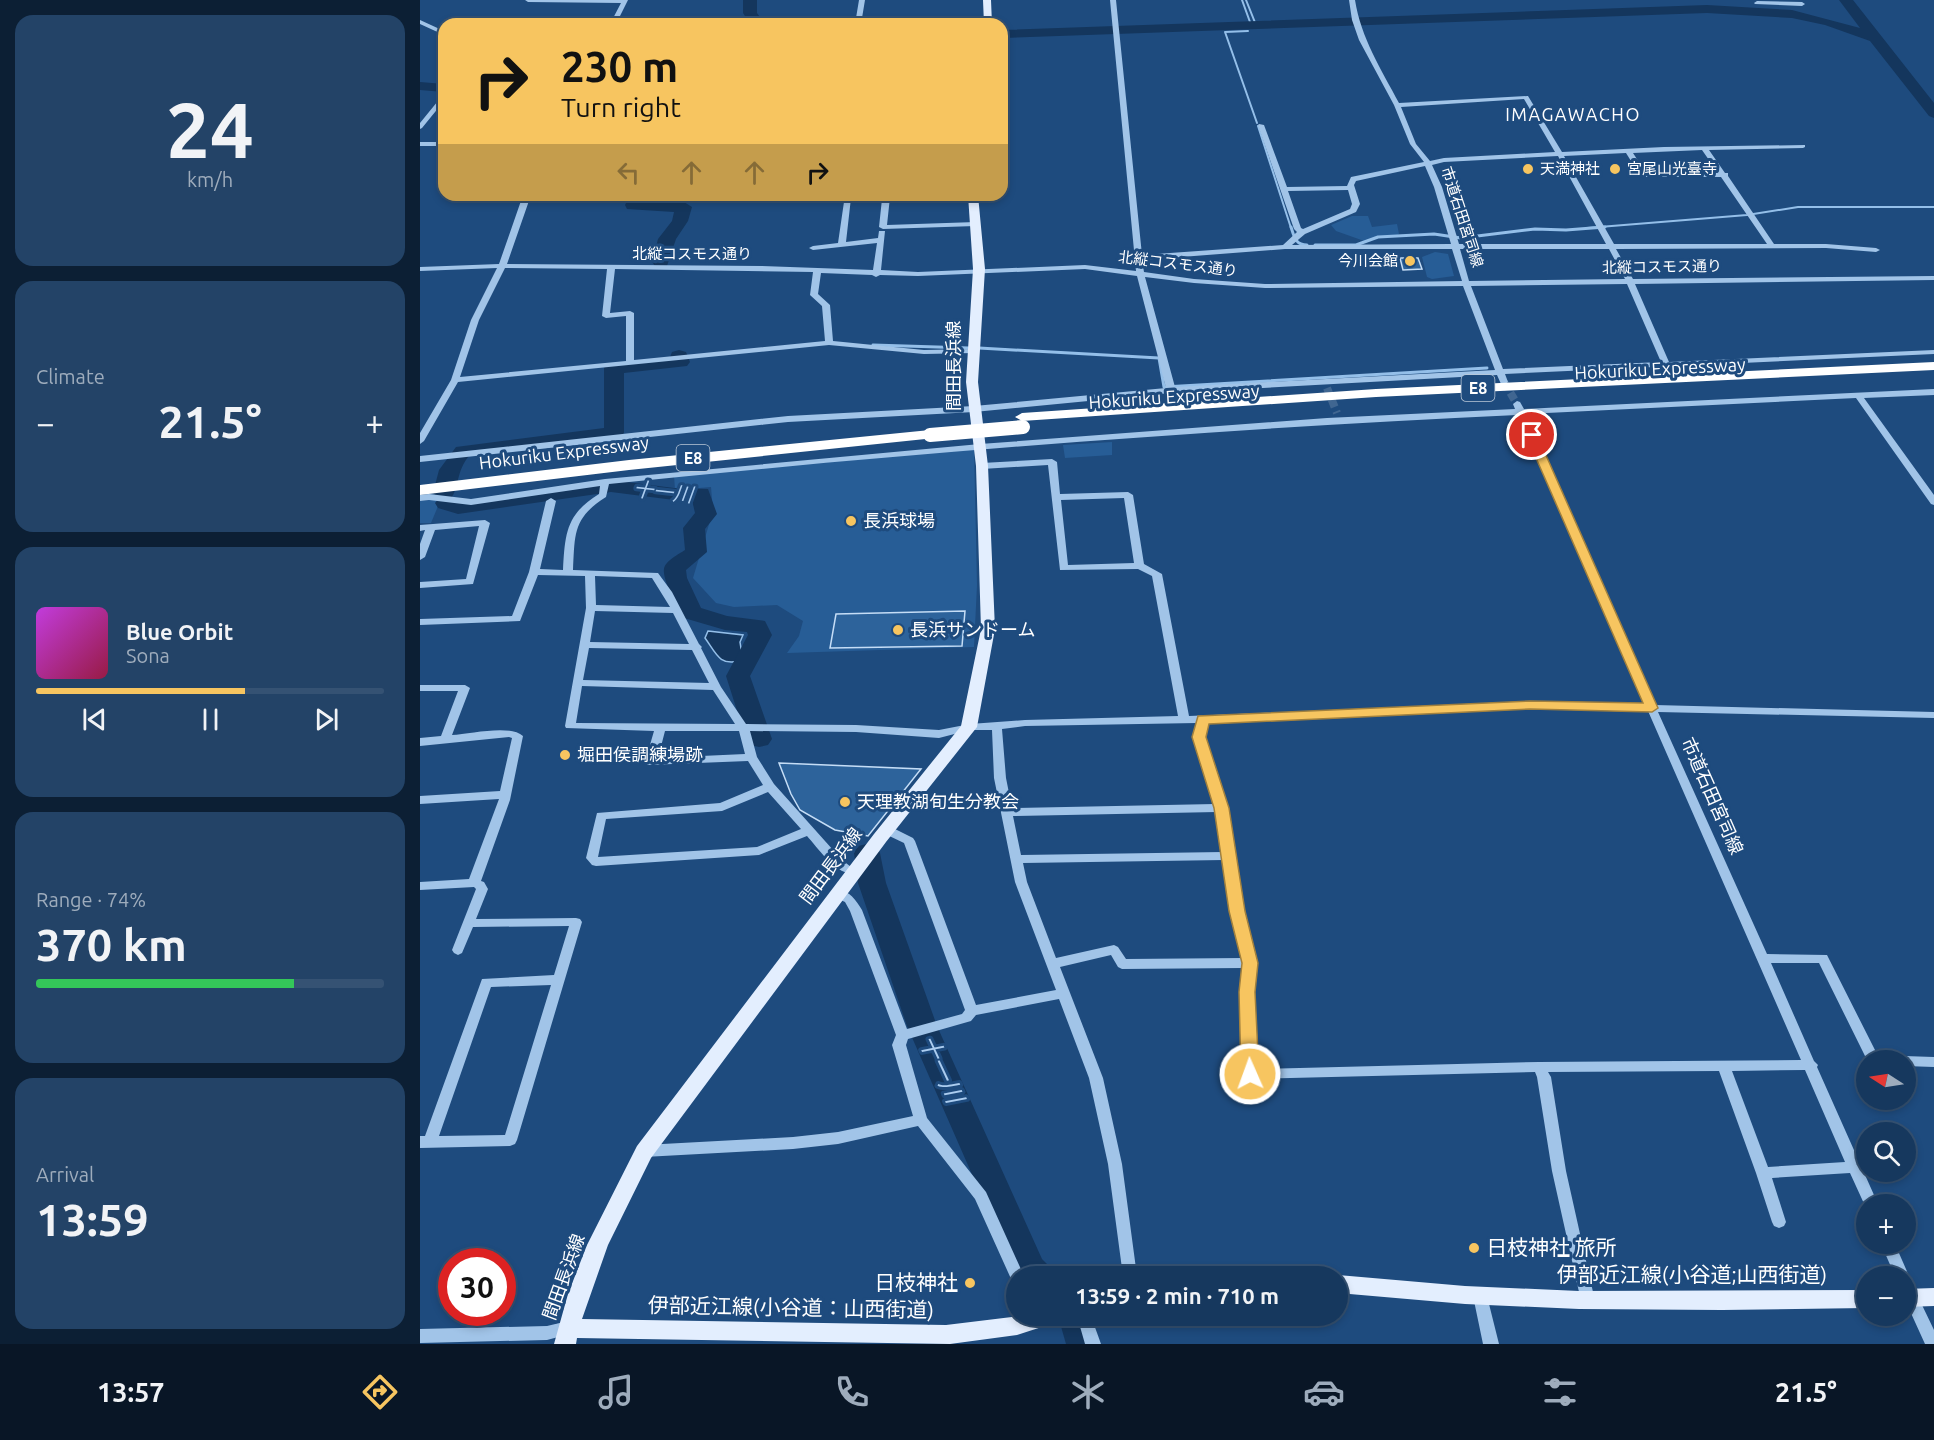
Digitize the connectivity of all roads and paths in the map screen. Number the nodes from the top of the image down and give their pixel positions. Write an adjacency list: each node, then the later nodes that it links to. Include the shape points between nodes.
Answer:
1 (528, 0): 6 (street)
2 (862, 0): 10 (street)
3 (987, 0): 11 (main road)
4 (1113, 0): 43 (street)
5 (1352, 0): 15 (street, 市道石田宮司線, via 1362,40)
6 (625, 1): 9 (street)
7 (1757, 3): 8 (street)
8 (1802, 4)
9 (616, 18)
10 (859, 18)
11 (988, 18)
12 (420, 22): 13 (street)
13 (438, 30)
14 (438, 104): 17 (street)
15 (1397, 105): 23 (street, via 1526,97); 24 (street, 市道石田宮司線, via 1413,144)
16 (1261, 125): 27 (street)
17 (420, 127)
18 (420, 144): 19 (street)
19 (438, 144)
20 (1803, 146): 21 (street)
21 (1705, 149): 22 (street); 25 (street)
22 (1628, 151): 23 (street); 25 (street, via 1644,175)
23 (1560, 155): 24 (street); 38 (street)
24 (1427, 162): 26 (street, via 1361,176 1352,181); 36 (street, 市道石田宮司線)
25 (1725, 175): 39 (street)
26 (1351, 188): 27 (street); 34 (street, via 1356,204 1353,210)
27 (1285, 189): 34 (street)
28 (526, 201): 44 (street)
29 (847, 201): 37 (street)
30 (886, 201): 33 (street)
31 (974, 201): 32 (main road, 間田長浜線)
32 (976, 224): 33 (street); 47 (main road, 間田長浜線)
33 (883, 227): 35 (street)
34 (1302, 232): 40 (street)
35 (881, 240): 37 (street); 49 (street)
36 (1453, 240): 38 (street); 40 (street); 53 (street, 市道石田宮司線)
37 (842, 244): 41 (street)
38 (1610, 246): 39 (street); 52 (street)
39 (1772, 246): 42 (street)
40 (1285, 247): 43 (street)
41 (813, 248)
42 (1876, 250)
43 (1139, 258): 50 (street)
44 (502, 266): 45 (street, 北縦コスモス通り); 46 (street, 北縦コスモス通り); 62 (street, via 475,320)
45 (611, 268): 48 (street, 北縦コスモス通り); 57 (street, via 606,316 630,313)
46 (420, 269)
47 (979, 271): 49 (street, 北縦コスモス通り); 50 (street, 北縦コスモス通り, via 1084,267); 55 (main road, 間田長浜線)
48 (817, 272): 49 (street, 北縦コスモス通り); 54 (street, via 814,295 826,305)
49 (876, 274)
50 (1140, 274): 53 (street, 北縦コスモス通り, via 1265,286); 64 (street)
51 (1934, 278): 52 (street, 北縦コスモス通り)
52 (1630, 281): 53 (street, 北縦コスモス通り); 58 (street)
53 (1466, 284): 60 (street, 市道石田宮司線)
54 (829, 343): 55 (street); 57 (street)
55 (974, 351): 67 (main road, 間田長浜線)
56 (1934, 352): 58 (street)
57 (630, 363): 62 (street)
58 (1666, 364): 60 (street)
59 (1934, 366): 69 (highway, Hokuriku Expressway / E8, via 1376,393)
60 (1499, 372): 63 (street, 市道石田宮司線); 64 (street, via 1326,385)
61 (1934, 376): 69 (highway, Hokuriku Expressway / E8)
62 (455, 380): 70 (street)
63 (1504, 382)
64 (1171, 390): 67 (street)
65 (1934, 392): 66 (street)
66 (1859, 397): 68 (street); 81 (street)
67 (974, 409): 71 (main road, 間田長浜線); 72 (street, via 788,419)
68 (1520, 409): 71 (street, via 1339,417); 97 (street, 市道石田宮司線)
69 (1022, 422): 75 (highway, Hokuriku Expressway / E8, bridge)
70 (420, 441)
71 (980, 447): 73 (main road, 間田長浜線); 76 (street)
72 (420, 459)
73 (982, 466): 78 (street, via 1052,462); 101 (main road, 間田長浜線, via 988,629)
74 (420, 479): 75 (highway, Hokuriku Expressway / E8)
75 (458, 480): 77 (highway, Hokuriku Expressway / E8)
76 (604, 486): 79 (street, via 471,502); 85 (street, via 603,495 585,505 570,532)
77 (420, 490)
78 (1057, 497): 84 (street, via 1128,495); 84 (street, via 1063,568)
79 (420, 498)
80 (551, 501): 86 (street)
81 (1934, 502)
82 (425, 527): 83 (street); 88 (street, via 485,523 471,582)
83 (420, 557)
84 (1139, 566): 99 (street, via 1157,574)
85 (568, 571): 86 (street); 87 (street)
86 (534, 572): 91 (street, via 516,619)
87 (590, 573): 89 (street); 90 (street, via 655,575)
88 (420, 585)
89 (591, 608): 90 (street); 92 (street)
90 (675, 610): 93 (street)
91 (420, 622)
92 (586, 645): 93 (street); 94 (street)
93 (697, 647): 95 (street)
94 (579, 682): 95 (street); 103 (street, via 570,726)
95 (716, 687): 104 (street)
96 (420, 688): 105 (street, via 465,688)
97 (1652, 708): 98 (street); 100 (street, via 1530,705); 123 (street, 市道石田宮司線)
98 (1934, 715)
99 (1184, 719): 100 (street); 102 (street, via 1025,723)
100 (1203, 720): 111 (street, via 1199,737)
101 (969, 727): 102 (street); 104 (street, via 943,734 845,728); 114 (main road, 間田長浜線)
102 (997, 728): 112 (street)
103 (660, 729): 104 (street); 107 (street, via 651,762)
104 (744, 729): 107 (street)
105 (445, 739): 106 (street); 109 (street, via 517,734)
106 (420, 742)
107 (751, 757): 108 (street)
108 (770, 787): 113 (street); 113 (street, via 722,807 601,816 592,858 596,862 759,850)
109 (504, 795): 110 (street); 118 (street)
110 (420, 800)
111 (1222, 808): 112 (street); 115 (street)
112 (1007, 812): 116 (street)
113 (810, 830): 117 (street, via 838,863)
114 (883, 834): 117 (main road, 間田長浜線); 128 (street, via 909,841)
115 (1230, 856): 116 (street); 124 (street, via 1237,911)
116 (1016, 859): 125 (street)
117 (851, 872): 120 (main road, 間田長浜線)
118 (474, 883): 119 (street); 121 (street, via 482,889)
119 (420, 886)
120 (838, 894): 129 (street, via 849,899 856,910); 138 (main road, 間田長浜線)
121 (468, 923): 122 (street); 126 (street, via 576,922)
122 (458, 950)
123 (1764, 959): 130 (street, via 1823,958); 134 (street, 市道石田宮司線)
124 (1250, 963): 125 (street, via 1122,964 1114,950); 135 (street, via 1250,1074)
125 (1050, 964): 127 (street)
126 (560, 980): 137 (street, via 486,982); 137 (street, via 510,1140)
127 (1064, 993): 128 (street); 143 (street, via 1096,1078 1115,1164)
128 (972, 1011): 129 (street, via 966,1018)
129 (903, 1035): 136 (street, via 899,1045)
130 (1869, 1050)
131 (1916, 1061): 132 (street)
132 (1934, 1062)
133 (1724, 1065): 134 (street); 135 (street); 140 (street)
134 (1811, 1065): 139 (street, 市道石田宮司線)
135 (1539, 1066): 149 (street)
136 (921, 1120): 138 (street, via 804,1142); 142 (street, via 981,1196)
137 (425, 1142)
138 (644, 1152): 154 (main road, 間田長浜線, via 622,1190 592,1258)
139 (1856, 1167): 140 (street)
140 (1764, 1173): 141 (street)
141 (1779, 1222)
142 (1012, 1266)
143 (1129, 1266)
144 (1348, 1284): 146 (main road, 伊部近江線(小谷道;山西街道))
145 (1916, 1294): 147 (main road)
146 (1480, 1296): 149 (main road, 伊部近江線(小谷道;山西街道)); 156 (street)
147 (1934, 1297)
148 (1856, 1299): 149 (main road, 伊部近江線(小谷道;山西街道))
149 (1588, 1301)
150 (1916, 1311): 157 (street)
151 (1017, 1326): 154 (main road, 伊部近江線(小谷道：山西街道), via 946,1335)
152 (1087, 1326): 155 (street)
153 (420, 1336): 154 (street)
154 (567, 1336)
155 (1093, 1344)
156 (1491, 1344)
157 (1933, 1344)

